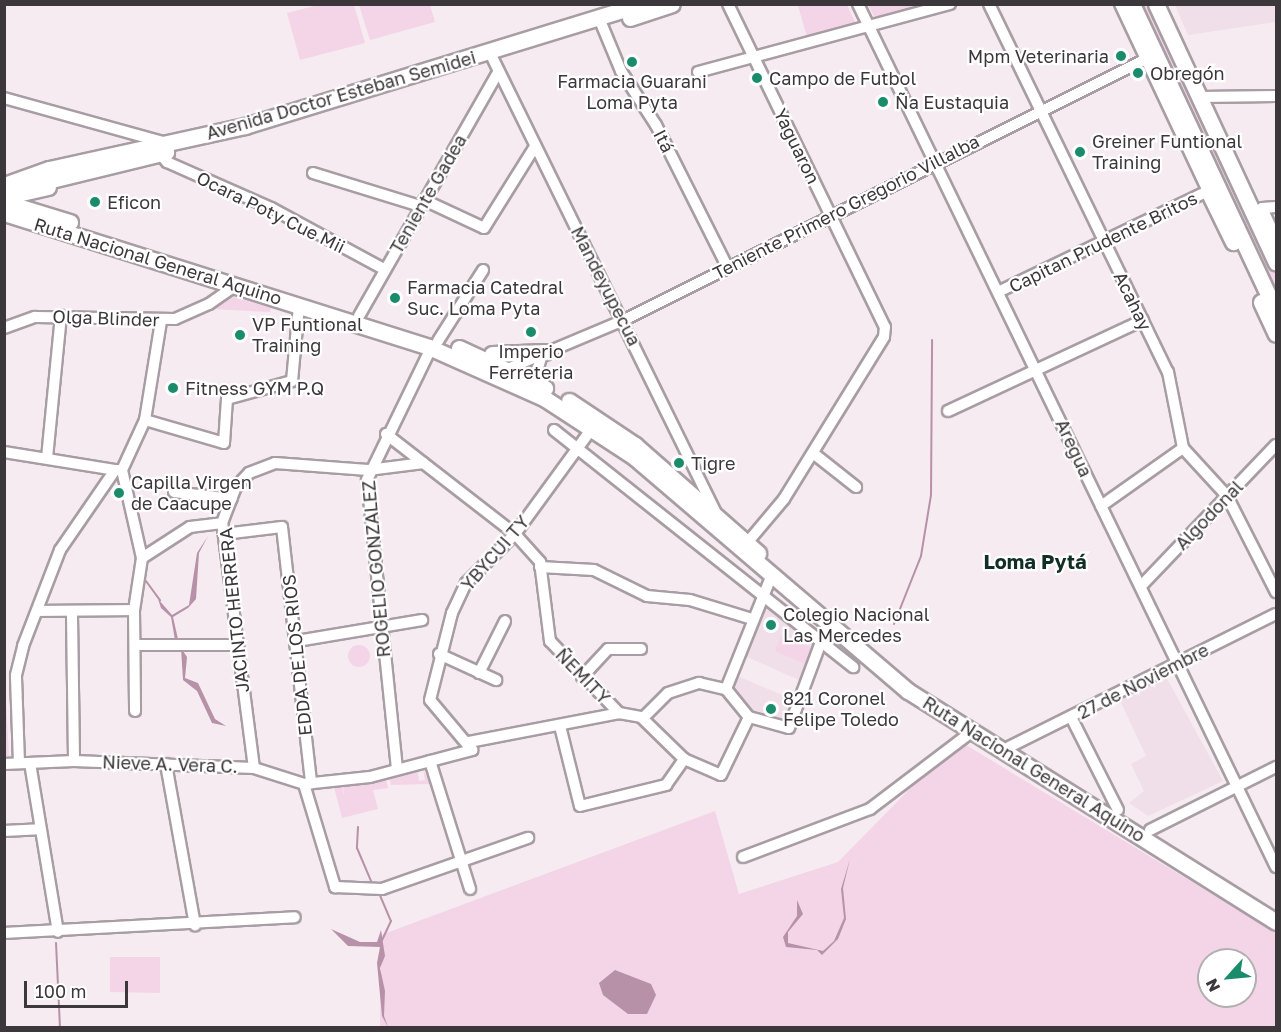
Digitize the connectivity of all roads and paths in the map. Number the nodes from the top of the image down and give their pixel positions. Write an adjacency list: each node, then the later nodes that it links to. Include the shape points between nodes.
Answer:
1 (642, 4): 11 (highway, Avenida Doctor Esteban Semidei)
2 (672, 4): 11 (highway, Avenida Doctor Esteban Semidei)
3 (728, 4): 13 (street, Yaguaron)
4 (858, 4): 12 (street, Aregua)
5 (950, 4): 12 (street)
6 (989, 4): 20 (street, Acahay)
7 (1120, 4): 14 (street)
8 (1132, 4): 24 (highway)
9 (1156, 4): 17 (highway)
10 (1166, 4): 17 (highway)
11 (600, 22): 15 (highway, Avenida Doctor Esteban Semidei); 22 (highway, Avenida Doctor Esteban Semidei); 40 (street, Itá)
12 (870, 30): 13 (street); 25 (street, Aregua)
13 (754, 57): 16 (street); 36 (street, Yaguaron)
14 (1146, 58): 20 (street, Teniente Primero Gregorio Villalba); 24 (highway, via 1158,69); 29 (street)
15 (495, 66): 22 (highway, Avenida Doctor Esteban Semidei, via 270,129); 23 (street, Mandeyupecua); 32 (street, Teniente Gadea)
16 (698, 72)
17 (1199, 96): 18 (street); 21 (highway)
18 (1276, 96)
19 (4, 98): 22 (street, Ocara Poty Cue Mii)
20 (1041, 109): 25 (street, Teniente Primero Gregorio Villalba); 38 (street, Acahay)
21 (1208, 116): 33 (highway); 39 (highway)
22 (163, 148): 27 (highway); 41 (street, Ocara Poty Cue Mii, via 167,162 271,208)
23 (534, 148): 32 (street, via 484,228); 49 (street, Mandeyupecua)
24 (1201, 151): 46 (highway)
25 (936, 161): 36 (street, Teniente Primero Gregorio Villalba); 44 (street, Aregua)
26 (313, 173): 32 (street)
27 (35, 182): 28 (highway); 30 (highway); 35 (highway, via 26,203)
28 (4, 183)
29 (1208, 191): 38 (street, Capitan Prudente Britos); 53 (highway)
30 (4, 197)
31 (4, 202): 35 (highway, Ruta Nacional General Aquino)
32 (422, 203): 41 (street, Teniente Gadea)
33 (1269, 208): 37 (street)
34 (4, 213): 43 (highway, Ruta Nacional General Aquino)
35 (39, 213): 48 (highway, Ruta Nacional General Aquino)
36 (831, 215): 40 (street, Teniente Primero Gregorio Villalba); 69 (street, Yaguaron, via 882,319 884,337)
37 (1276, 238)
38 (1104, 242): 44 (street, Capitan Prudente Britos); 50 (street, Acahay)
39 (1276, 262)
40 (727, 266): 49 (street, Teniente Primero Gregorio Villalba)
41 (384, 269): 48 (street, Teniente Gadea)
42 (483, 270): 54 (street, ROGELIO GONZALEZ)
43 (236, 285): 45 (highway, Ruta Nacional General Aquino); 51 (street, Olga Blinder, via 201,309)
44 (998, 292): 57 (street, Aregua)
45 (299, 305): 54 (highway, Ruta Nacional General Aquino); 61 (street, via 292,381 226,399 224,443)
46 (1276, 312)
47 (61, 316): 51 (street, Olga Blinder); 52 (street, Olga Blinder, via 35,316); 70 (street)
48 (359, 316): 54 (highway, Ruta Nacional General Aquino)
49 (624, 320): 56 (street, Teniente Primero Gregorio Villalba); 79 (street, Mandeyupecua)
50 (1143, 320): 57 (street); 66 (street, Acahay, via 1172,383)
51 (161, 321): 61 (street)
52 (4, 328)
53 (1276, 334)
54 (434, 344): 55 (highway, Ruta Nacional General Aquino); 58 (highway, Ruta Nacional General Aquino, via 492,374); 64 (street, ROGELIO GONZALEZ)
55 (465, 350): 56 (highway, via 506,357); 58 (highway, Ruta Nacional General Aquino)
56 (545, 352): 58 (highway); 59 (street, via 537,372)
57 (1037, 370): 60 (street); 78 (street, Aregua)
58 (513, 376): 59 (highway, Ruta Nacional General Aquino); 62 (highway, Ruta Nacional General Aquino)
59 (547, 389): 79 (highway, Ruta Nacional General Aquino, via 611,427)
60 (948, 411)
61 (145, 420): 72 (street)
62 (593, 427): 68 (street, YBYCUI TY); 86 (highway, Ruta Nacional General Aquino)
63 (554, 430): 68 (street)
64 (386, 434): 71 (street); 73 (street, ROGELIO GONZALEZ)
65 (1276, 445): 76 (street, Algodonal)
66 (1183, 448): 76 (street); 78 (street)
67 (4, 452): 70 (street)
68 (575, 452): 82 (street, YBYCUI TY); 89 (street)
69 (813, 453): 74 (street); 83 (street, via 784,499)
70 (47, 458): 72 (street)
71 (424, 463): 73 (street, JACINTO HERRERA); 82 (street)
72 (118, 470): 84 (street); 91 (street, via 60,550)
73 (368, 470): 77 (street, JACINTO HERRERA, via 275,463 242,478); 98 (street, ROGELIO GONZALEZ)
74 (856, 487)
75 (174, 492): 77 (street)
76 (1227, 496): 87 (street, Algodonal); 88 (street)
77 (232, 499): 80 (street, JACINTO HERRERA)
78 (1101, 506): 87 (street, Aregua)
79 (716, 514): 83 (highway, Ruta Nacional General Aquino)
80 (222, 523): 81 (street, JACINTO HERRERA); 84 (street, via 190,527)
81 (224, 534): 99 (street, EDDA DE LOS RIOS, via 282,527); 102 (street, JACINTO HERRERA)
82 (515, 534): 85 (street); 104 (street, YBYCUI TY, via 466,583)
83 (747, 543): 119 (highway, Ruta Nacional General Aquino, via 888,666)
84 (142, 558): 90 (street)
85 (540, 567): 95 (street, via 594,570 647,596 690,600); 108 (street, ÑEMITY, via 550,641)
86 (771, 577): 89 (street); 97 (highway, Ruta Nacional General Aquino)
87 (1142, 585): 105 (street, Aregua)
88 (1276, 592)
89 (762, 598): 95 (street); 100 (street)
90 (134, 610): 93 (street); 101 (street)
91 (39, 611): 93 (street); 123 (street, via 16,675)
92 (1276, 614): 105 (street, 27 de Noviembre)
93 (72, 615): 121 (street)
94 (422, 620): 98 (street)
95 (752, 620): 110 (street)
96 (505, 621): 107 (street)
97 (827, 626): 100 (street); 117 (highway, Ruta Nacional General Aquino)
98 (381, 628): 99 (street); 128 (street, ROGELIO GONZALEZ)
99 (297, 641): 129 (street, EDDA DE LOS RIOS)
100 (822, 642): 106 (street); 113 (street, via 793,725 783,729)
101 (136, 645): 102 (street); 111 (street)
102 (234, 645): 127 (street, JACINTO HERRERA)
103 (641, 649): 108 (street, via 608,649)
104 (439, 654): 107 (street); 118 (street, YBYCUI TY, via 430,700)
105 (1179, 663): 114 (street, 27 de Noviembre); 130 (street, Aregua)
106 (854, 667)
107 (478, 673): 109 (street)
108 (582, 677): 112 (street, ÑEMITY)
109 (496, 680)
110 (726, 689): 113 (street); 115 (street, via 683,685)
111 (135, 711)
112 (619, 713): 115 (street); 116 (street, Nieve A. Vera C.)
113 (749, 717): 120 (street, via 726,773 707,771)
114 (1071, 717): 119 (street, 27 de Noviembre); 131 (street)
115 (642, 718): 120 (street)
116 (560, 726): 118 (street, Nieve A. Vera C., via 498,732); 120 (street, via 580,806 666,785)
117 (970, 733): 136 (street, via 870,809); 142 (highway, Ruta Nacional General Aquino)
118 (471, 746): 122 (street, Nieve A. Vera C.)
119 (1009, 747): 131 (highway, Ruta Nacional General Aquino)
120 (684, 759)
121 (74, 761): 123 (street, Nieve A. Vera C.); 124 (street, Nieve A. Vera C.)
122 (430, 761): 128 (street, Nieve A. Vera C.); 137 (street)
123 (25, 763): 125 (street, Nieve A. Vera C.); 132 (street)
124 (166, 764): 127 (street, Nieve A. Vera C.); 143 (street)
125 (4, 765)
126 (1276, 767): 130 (street)
127 (254, 768): 129 (street, Nieve A. Vera C.)
128 (397, 769): 129 (street, Nieve A. Vera C.)
129 (307, 784): 137 (street, EDDA DE LOS RIOS, via 335,887 382,889)
130 (1237, 786): 133 (street); 138 (street, Aregua)
131 (1118, 810): 133 (highway, Ruta Nacional General Aquino)
132 (39, 829): 134 (street); 144 (street)
133 (1150, 830): 140 (highway, Ruta Nacional General Aquino)
134 (4, 831)
135 (528, 838): 137 (street)
136 (743, 857)
137 (461, 860): 139 (street)
138 (1276, 867)
139 (470, 889)
140 (1276, 909)
141 (295, 916): 143 (street)
142 (1276, 922)
143 (195, 926): 144 (street)
144 (58, 932): 145 (street)
145 (4, 933)

